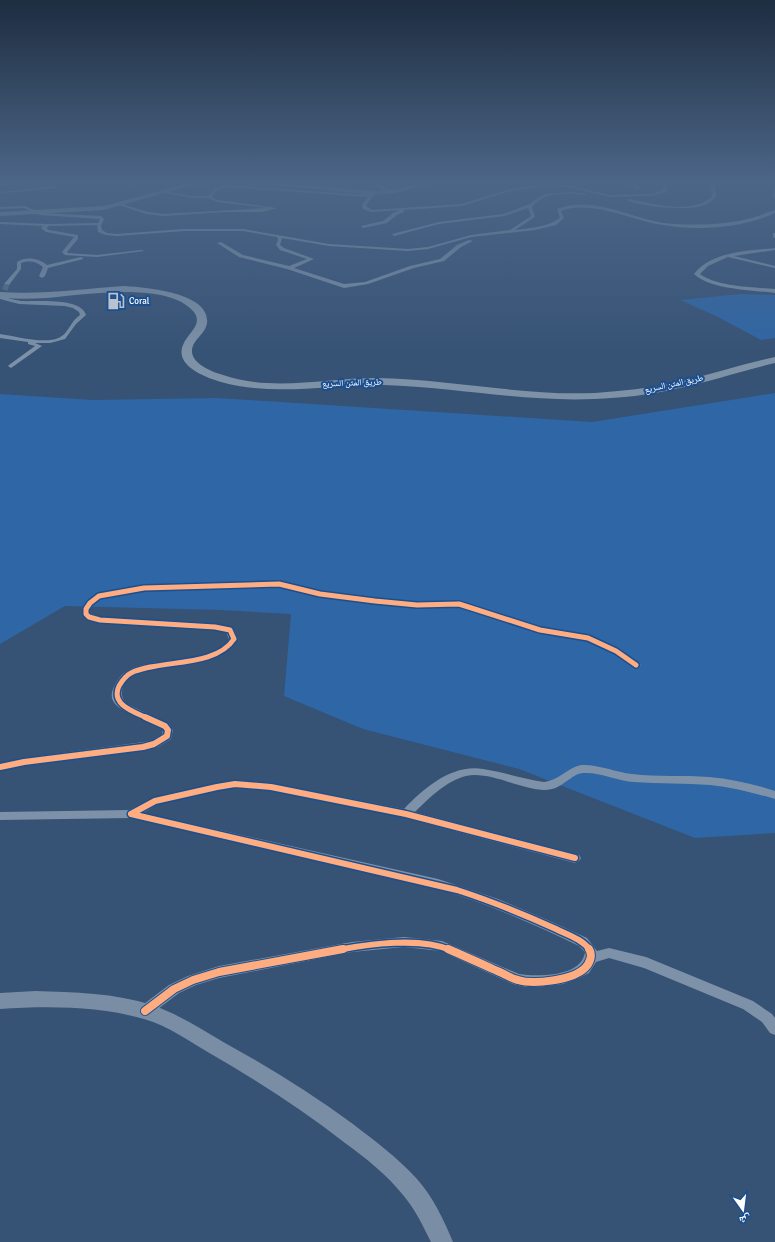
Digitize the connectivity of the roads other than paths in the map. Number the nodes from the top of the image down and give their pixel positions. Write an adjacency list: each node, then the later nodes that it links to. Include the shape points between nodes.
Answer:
1 (75, 239): 9 (street, via 64,253)
2 (280, 239): 13 (street, via 278,246 282,249 312,259)
3 (298, 239): 4 (street, via 329,245 403,250 428,248)
4 (460, 239)
5 (477, 239): 13 (street, via 463,244 442,260 355,285 339,285)
6 (219, 243): 13 (street, via 241,256)
7 (775, 249): 10 (street, via 741,252)
8 (142, 251): 9 (street)
9 (86, 256): 11 (street)
10 (728, 256): 12 (street); 15 (street, via 716,260 697,274 711,281)
11 (46, 267): 14 (street); 16 (street, via 32,260 21,261 19,269)
12 (775, 267)
13 (289, 268)
14 (42, 276)
15 (775, 290)
16 (2, 291): 17 (highway, طريق المتن السريع, via 31,297); 18 (street, via 11,301); 21 (highway, طريق المتن السريع, via 35,294 99,287 134,287 168,290 186,296 206,307 211,316 212,324 197,347 201,359 222,373 253,380 283,381 362,376 436,379 515,389 588,391 656,383)
17 (70, 294): 18 (highway, via 60,299); 22 (highway, طريق المتن السريع, via 141,290 169,295 190,304 198,312 202,324 187,349 191,363 214,376 257,386 393,382 520,395 595,396 667,387)
18 (60, 304): 20 (street, via 78,307 83,315 75,321 72,329 63,338 50,342)
19 (0, 336): 20 (street)
20 (14, 337): 23 (street, via 18,341 39,346)
21 (775, 354)
22 (775, 360)
23 (11, 366)
24 (636, 665): 25 (street, via 616,651 588,638 540,630 459,604 417,605 375,601 320,594 280,584 155,586 99,596 90,603 86,614 89,618 100,620 215,627 230,630 233,636 228,647 215,654 149,667 126,676 121,682 117,689 118,702 165,726 168,730 167,736 143,747)
25 (0, 767)
26 (775, 795): 28 (street, via 748,786 711,781 621,777 584,768 573,772 562,782 545,786 471,771 445,780 418,800)
27 (131, 814): 28 (street, via 155,801 183,793 235,784 271,787); 29 (street); 31 (street, via 470,893 516,910 583,942 590,951)
28 (406, 814): 30 (street)
29 (0, 816)
30 (576, 858)
31 (591, 958): 33 (street, via 588,965 564,979 528,982 518,980 442,946 404,942 352,947 219,972 193,980 174,989); 34 (street, via 609,953 646,963 748,1005 767,1018)
32 (0, 1000): 33 (main road, via 51,999)
33 (145, 1011): 35 (main road, via 163,1018 270,1078 306,1101 379,1156 410,1188 428,1214)
34 (775, 1029)
35 (442, 1242)

